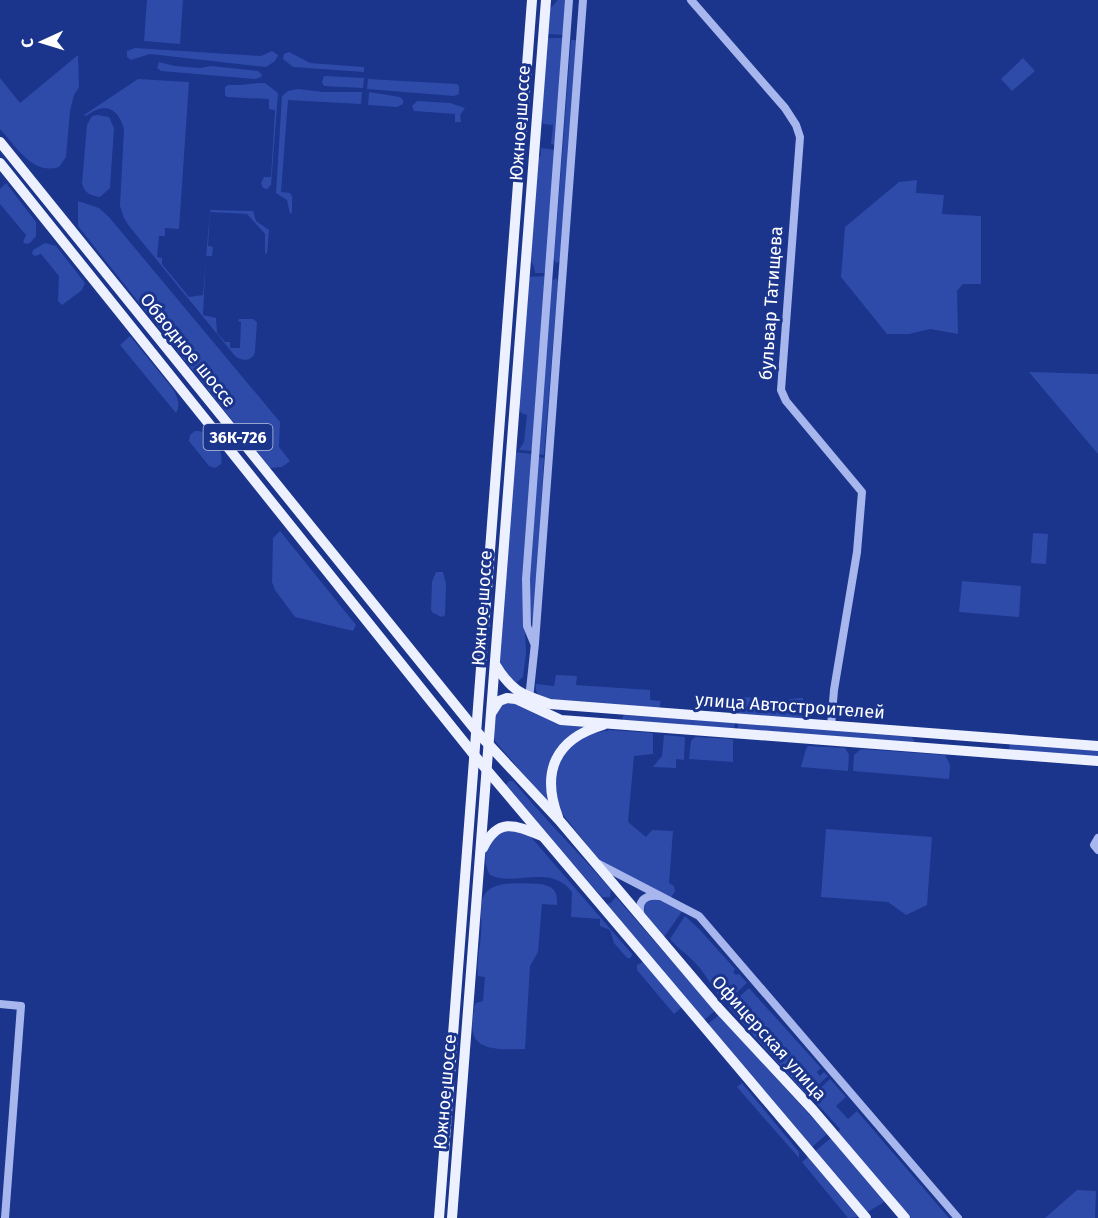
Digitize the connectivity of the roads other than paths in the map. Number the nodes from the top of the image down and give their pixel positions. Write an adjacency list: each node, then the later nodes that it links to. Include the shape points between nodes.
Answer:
1 (532, 0): 15 (main road, Южное шоссе)
2 (546, 0): 9 (main road, Южное шоссе)
3 (569, 0): 8 (street, via 526,579 527,626)
4 (583, 0): 8 (street)
5 (691, 0): 14 (street, бульвар Татищева, via 785,108 800,137 781,390 862,492)
6 (0, 142): 15 (main road, Обводное шоссе / 36К-726)
7 (0, 163): 20 (main road, Обводное шоссе / 36К-726)
8 (535, 643): 10 (street)
9 (495, 664): 10 (main road, улица Автостроителей, via 505,682); 12 (main road, Южное шоссе)
10 (529, 700): 11 (main road, улица Автостроителей); 12 (main road, улица Автостроителей, via 507,698 496,704); 13 (main road, улица Автостроителей, via 561,720)
11 (619, 710): 13 (main road); 14 (main road, улица Автостроителей)
12 (491, 715): 17 (main road, Южное шоссе)
13 (614, 723): 19 (main road, улица Автостроителей); 25 (main road, улица Автостроителей, via 581,734 558,754 550,790)
14 (831, 726): 16 (main road, улица Автостроителей)
15 (477, 732): 17 (main road, Обводное шоссе / 36К-726); 20 (main road, Южное шоссе)
16 (922, 733): 18 (main road, улица Автостроителей); 19 (main road)
17 (488, 744): 22 (main road, Южное шоссе); 23 (main road, Офицерская улица)
18 (1098, 746)
19 (921, 747): 21 (main road, улица Автостроителей)
20 (475, 756): 22 (main road); 37 (main road, Южное шоссе)
21 (1098, 761)
22 (486, 769): 24 (main road); 29 (main road, Южное шоссе)
23 (518, 777): 24 (main road, via 506,779); 25 (main road, Офицерская улица)
24 (504, 789): 26 (main road)
25 (559, 820): 30 (main road, Офицерская улица)
26 (543, 836): 29 (main road, via 504,826 490,836); 33 (main road)
27 (1098, 838): 28 (street, via 1094,845)
28 (1098, 850)
29 (480, 854): 38 (main road, Южное шоссе)
30 (594, 862): 31 (main road, Офицерская улица); 32 (street, Офицерская улица)
31 (609, 879): 33 (main road, via 613,897 609,901); 34 (main road, Офицерская улица)
32 (662, 896): 34 (street, via 644,898 639,909); 41 (street, Офицерская улица, via 699,916)
33 (596, 899): 39 (main road)
34 (642, 918): 40 (main road, Офицерская улица)
35 (0, 1004): 36 (street, via 21,1005)
36 (5, 1218)
37 (439, 1218)
38 (452, 1218)
39 (866, 1218)
40 (905, 1218)
41 (958, 1218)

